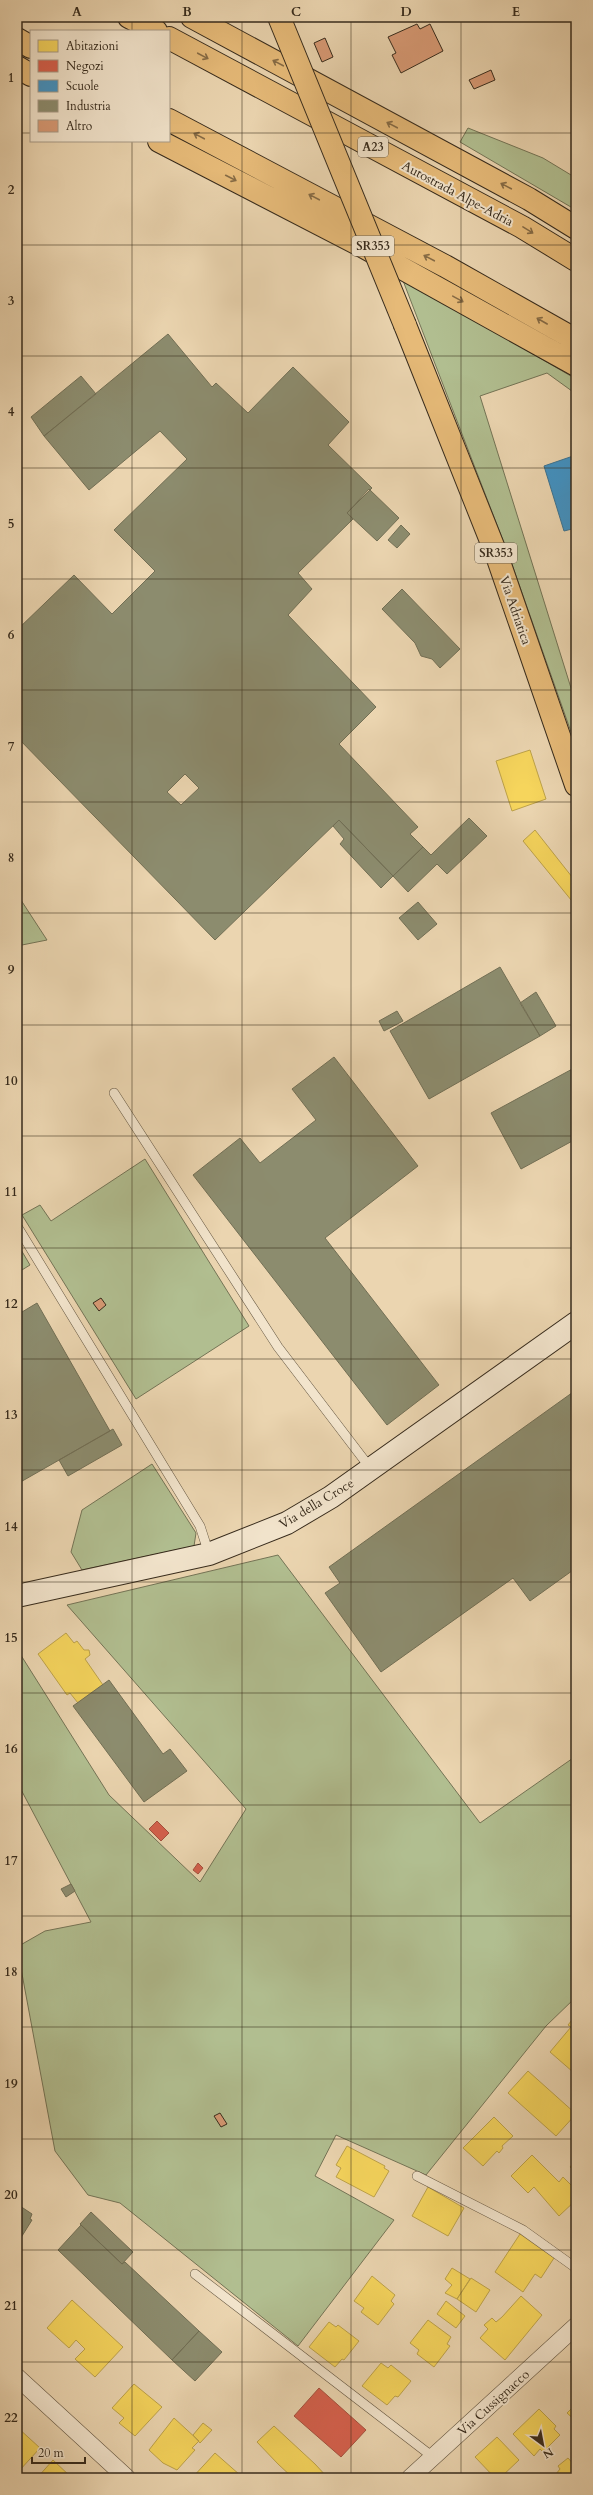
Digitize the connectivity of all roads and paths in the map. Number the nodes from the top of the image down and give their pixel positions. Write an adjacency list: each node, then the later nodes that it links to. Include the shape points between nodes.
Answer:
1 (129, 17): 4 (main road)
2 (192, 17): 12 (main road, A23, one-way to 2, via 529,199)
3 (279, 17): 16 (main road, Via Adriatica / SR353, bridge, via 497,556)
4 (154, 30)
5 (17, 39): 7 (main road)
6 (170, 39): 13 (main road, Autostrada Alpe-Adria / A23, one-way to 13, via 522,227)
7 (30, 46)
8 (17, 68): 9 (main road)
9 (30, 74)
10 (170, 121): 14 (main road, one-way to 10, via 445,266)
11 (161, 142): 15 (main road, one-way to 15, via 362,246)
12 (576, 228)
13 (576, 260)
14 (576, 340)
15 (576, 365)
16 (576, 785)
17 (114, 1093): 20 (lane, via 278,1347)
18 (17, 1226): 21 (lane, via 200,1526)
19 (576, 1323): 20 (main road, Via della Croce)
20 (371, 1469): 21 (main road, Via della Croce, via 287,1523)
21 (210, 1554): 22 (main road, Via della Croce)
22 (17, 1596)
23 (417, 2176): 24 (lane, via 524,2230)
24 (576, 2268)
25 (195, 2274): 28 (lane)
26 (576, 2326): 28 (street, Via Cussignacco)
27 (17, 2377): 29 (street)
28 (433, 2457): 30 (street, Via Cussignacco)
29 (127, 2478)
30 (410, 2478)

